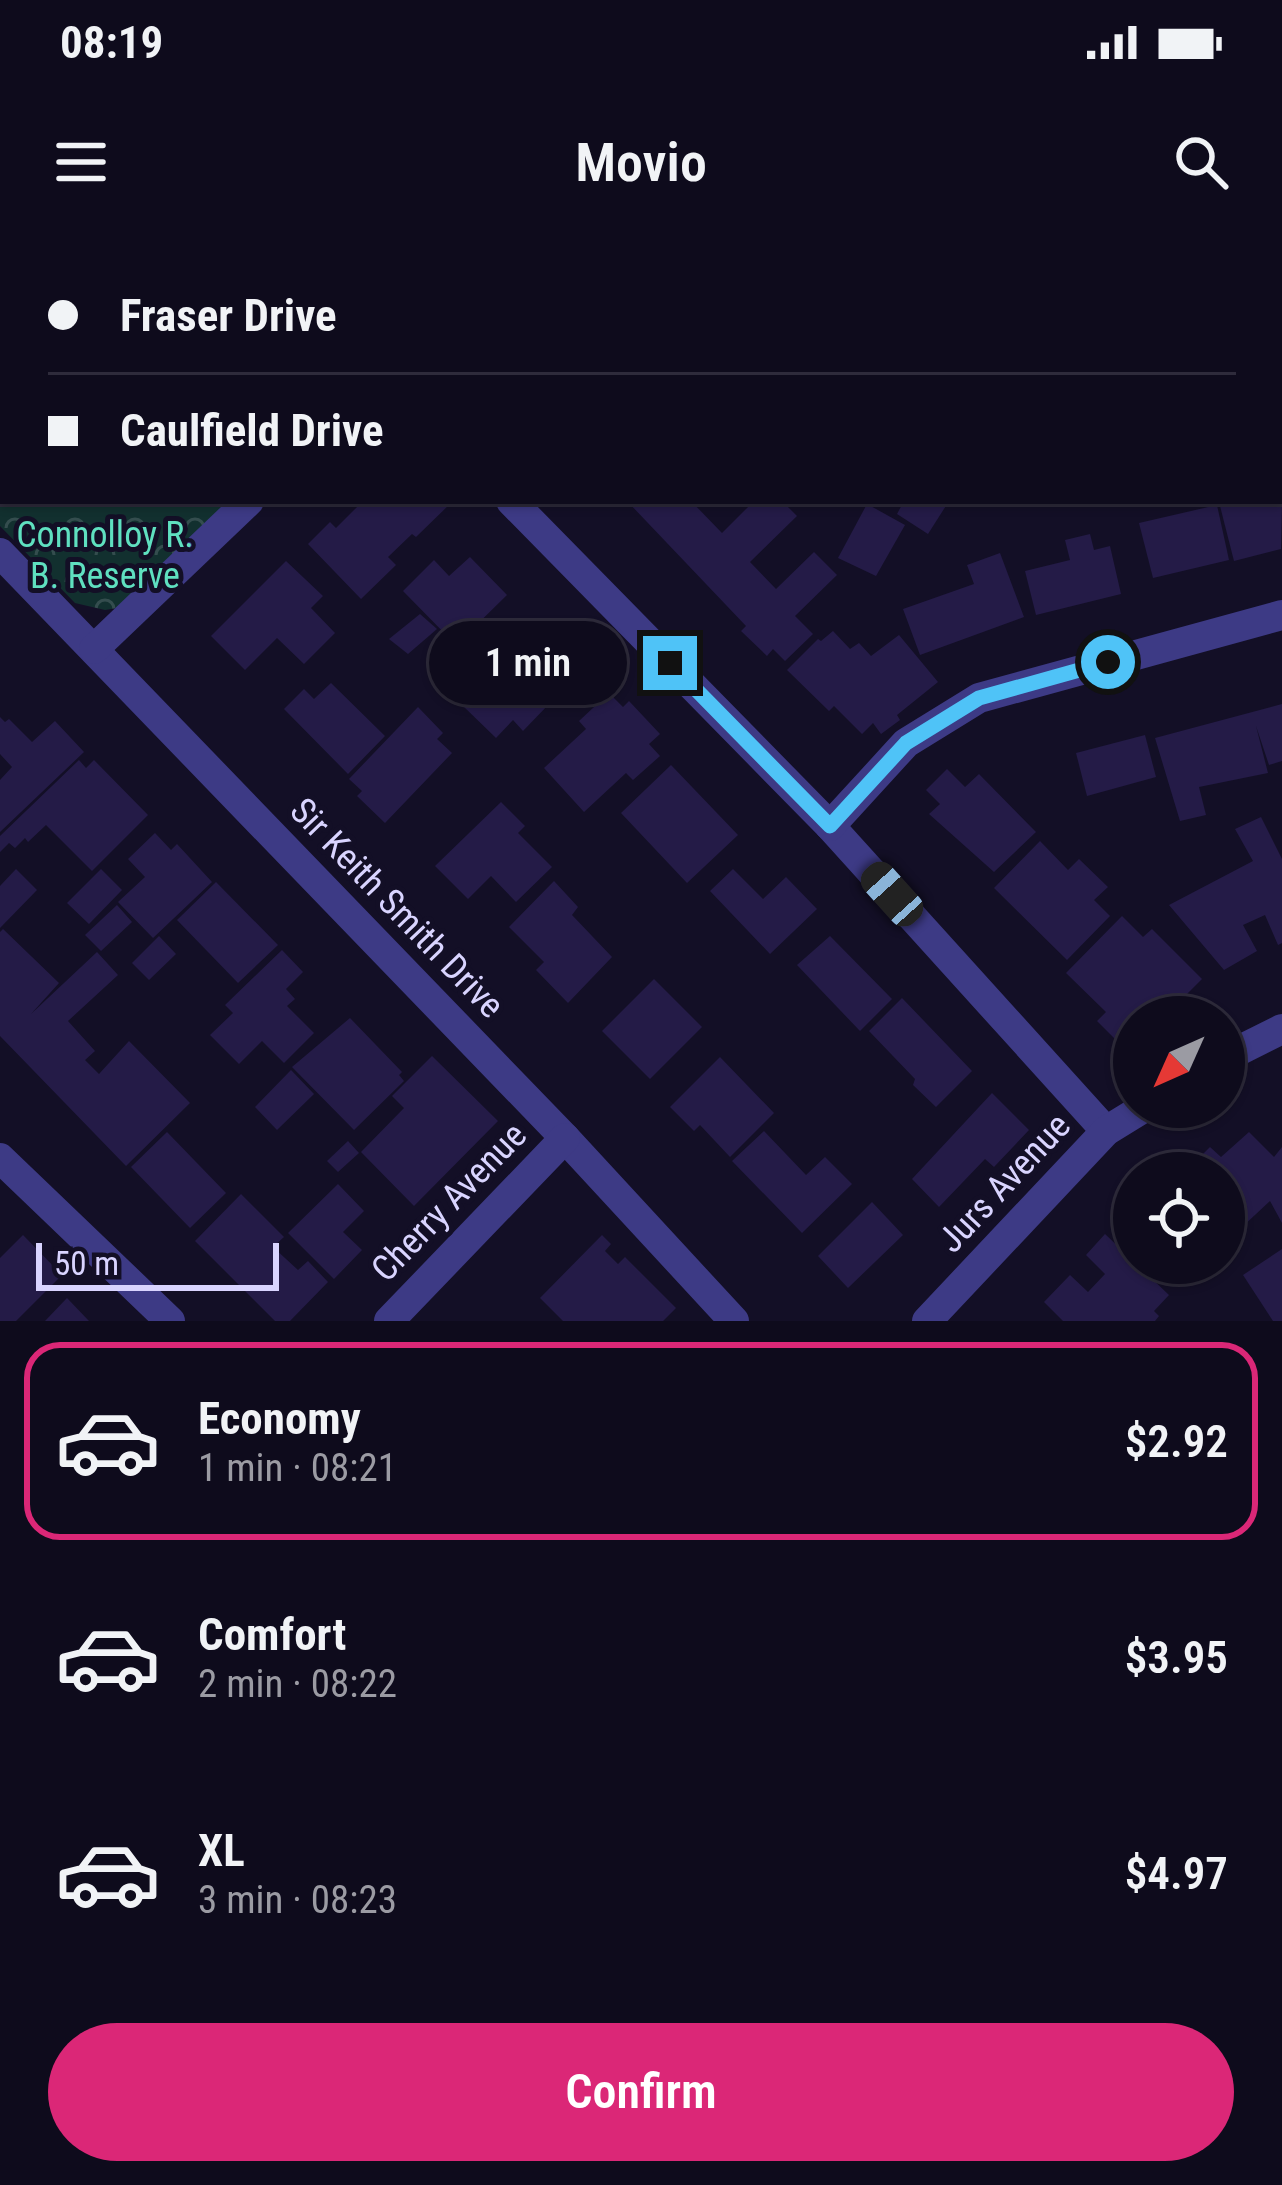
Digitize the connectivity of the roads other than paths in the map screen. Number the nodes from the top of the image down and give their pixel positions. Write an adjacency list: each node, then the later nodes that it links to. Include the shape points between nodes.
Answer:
1 (246, 504): 5 (street)
2 (514, 504): 6 (street)
3 (0, 554): 5 (street, Sir Keith Smith Drive)
4 (1282, 616): 6 (street, via 979,698 906,743)
5 (94, 650): 11 (street, Sir Keith Smith Drive)
6 (830, 826): 10 (street)
7 (1282, 1029): 8 (street)
8 (1245, 1048)
9 (1113, 1127): 10 (street, Jurs Avenue)
10 (1106, 1131): 16 (street, Jurs Avenue)
11 (566, 1138): 14 (street, Cherry Avenue); 15 (street, Sir Keith Smith Drive)
12 (2, 1162): 13 (street)
13 (170, 1321)
14 (389, 1321)
15 (734, 1321)
16 (927, 1321)

